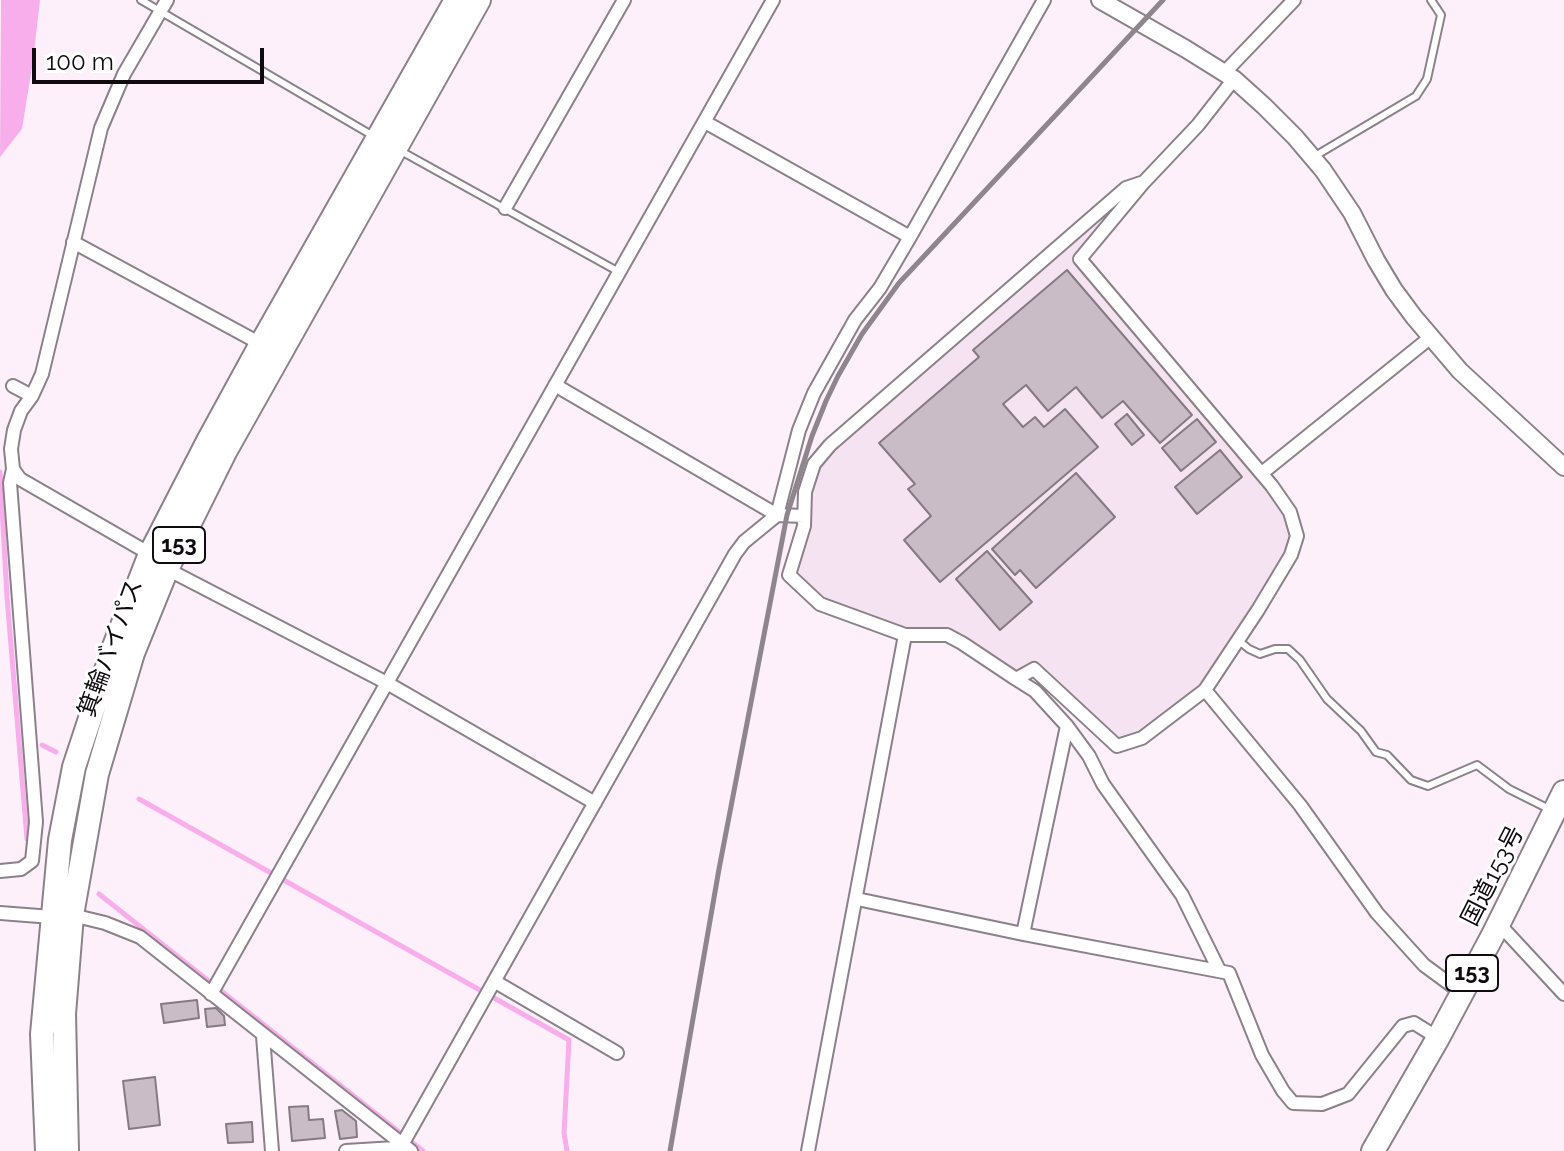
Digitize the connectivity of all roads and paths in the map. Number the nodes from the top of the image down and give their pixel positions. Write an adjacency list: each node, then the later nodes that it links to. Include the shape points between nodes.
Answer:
1 (141, 0): 10 (lane)
2 (456, 0): 13 (highway, 箕輪バイパス / 153)
3 (479, 0): 13 (highway, 箕輪バイパス / 153)
4 (624, 0): 16 (street)
5 (773, 0): 12 (street)
6 (1044, 0): 17 (street)
7 (1100, 0): 11 (street)
8 (1294, 0): 11 (street)
9 (1431, 0): 14 (lane, via 1441,15 1427,79 1416,96)
10 (164, 5): 13 (lane); 18 (street, via 124,74 101,128)
11 (1229, 76): 14 (street); 15 (street, via 1198,125)
12 (705, 122): 17 (street); 19 (street)
13 (386, 143): 16 (lane); 21 (highway, 箕輪バイパス / 153); 31 (highway, 箕輪バイパス / 153)
14 (1312, 158): 20 (street, via 1352,213 1394,290)
15 (1144, 182): 27 (street, via 1080,259); 29 (street, via 1126,188 830,445 814,464)
16 (505, 208): 19 (lane)
17 (910, 237): 28 (street, via 814,393)
18 (73, 242): 21 (street); 24 (street, via 42,374)
19 (619, 272): 22 (street)
20 (1431, 337): 25 (street, via 1460,371); 27 (street)
21 (261, 344): 30 (highway, 箕輪バイパス / 153)
22 (555, 385): 28 (street); 35 (street)
23 (13, 386): 24 (street)
24 (32, 396): 26 (street, via 14,430)
25 (1564, 467)
26 (13, 469): 30 (street, via 20,479); 40 (street, via 36,822 32,861 21,869)
27 (1262, 473): 33 (street, via 1290,512 1297,536 1291,555)
28 (777, 515): 29 (street); 39 (street, via 735,554)
29 (804, 516): 32 (street, via 789,575 820,604)
30 (150, 554): 31 (street); 43 (highway, 箕輪バイパス / 153, via 74,767 60,840)
31 (167, 569): 35 (street); 43 (highway, 箕輪バイパス / 153, via 133,653)
32 (905, 635): 34 (street, via 947,635); 41 (street)
33 (1238, 640): 36 (street); 38 (lane, via 1260,654 1288,649 1376,752 1387,755 1411,780 1428,786 1477,765 1509,789)
34 (1016, 679): 36 (street, via 1034,669 1117,746 1142,738); 37 (street, via 1035,691)
35 (387, 683): 39 (street); 47 (street)
36 (1205, 690): 49 (street, via 1300,805 1377,913 1424,965)
37 (1067, 726): 45 (street); 46 (street, via 1182,895)
38 (1559, 802): 44 (highway, 国道153号 / 153)
39 (595, 803): 48 (street)
40 (0, 871)
41 (857, 899): 45 (street); 59 (street)
42 (0, 913): 43 (street)
43 (62, 916): 47 (street, via 105,923 140,937); 55 (highway, 箕輪バイパス / 153, via 42,1034); 56 (highway, 箕輪バイパス / 153)
44 (1499, 924): 49 (highway, 国道153号 / 153); 50 (street)
45 (1023, 934): 46 (street)
46 (1219, 970): 52 (street, via 1229,973 1262,1055 1293,1103 1322,1104 1348,1094 1403,1026 1414,1023)
47 (214, 988): 51 (street)
48 (489, 990): 53 (street); 54 (street)
49 (1462, 993): 52 (highway, 国道153号 / 153)
50 (1564, 994)
51 (263, 1036): 54 (street); 57 (street)
52 (1438, 1038): 60 (highway, 国道153号 / 153)
53 (617, 1053)
54 (406, 1146): 58 (street)
55 (47, 1151)
56 (67, 1151)
57 (272, 1151)
58 (346, 1151)
59 (808, 1151)
60 (1373, 1151)

